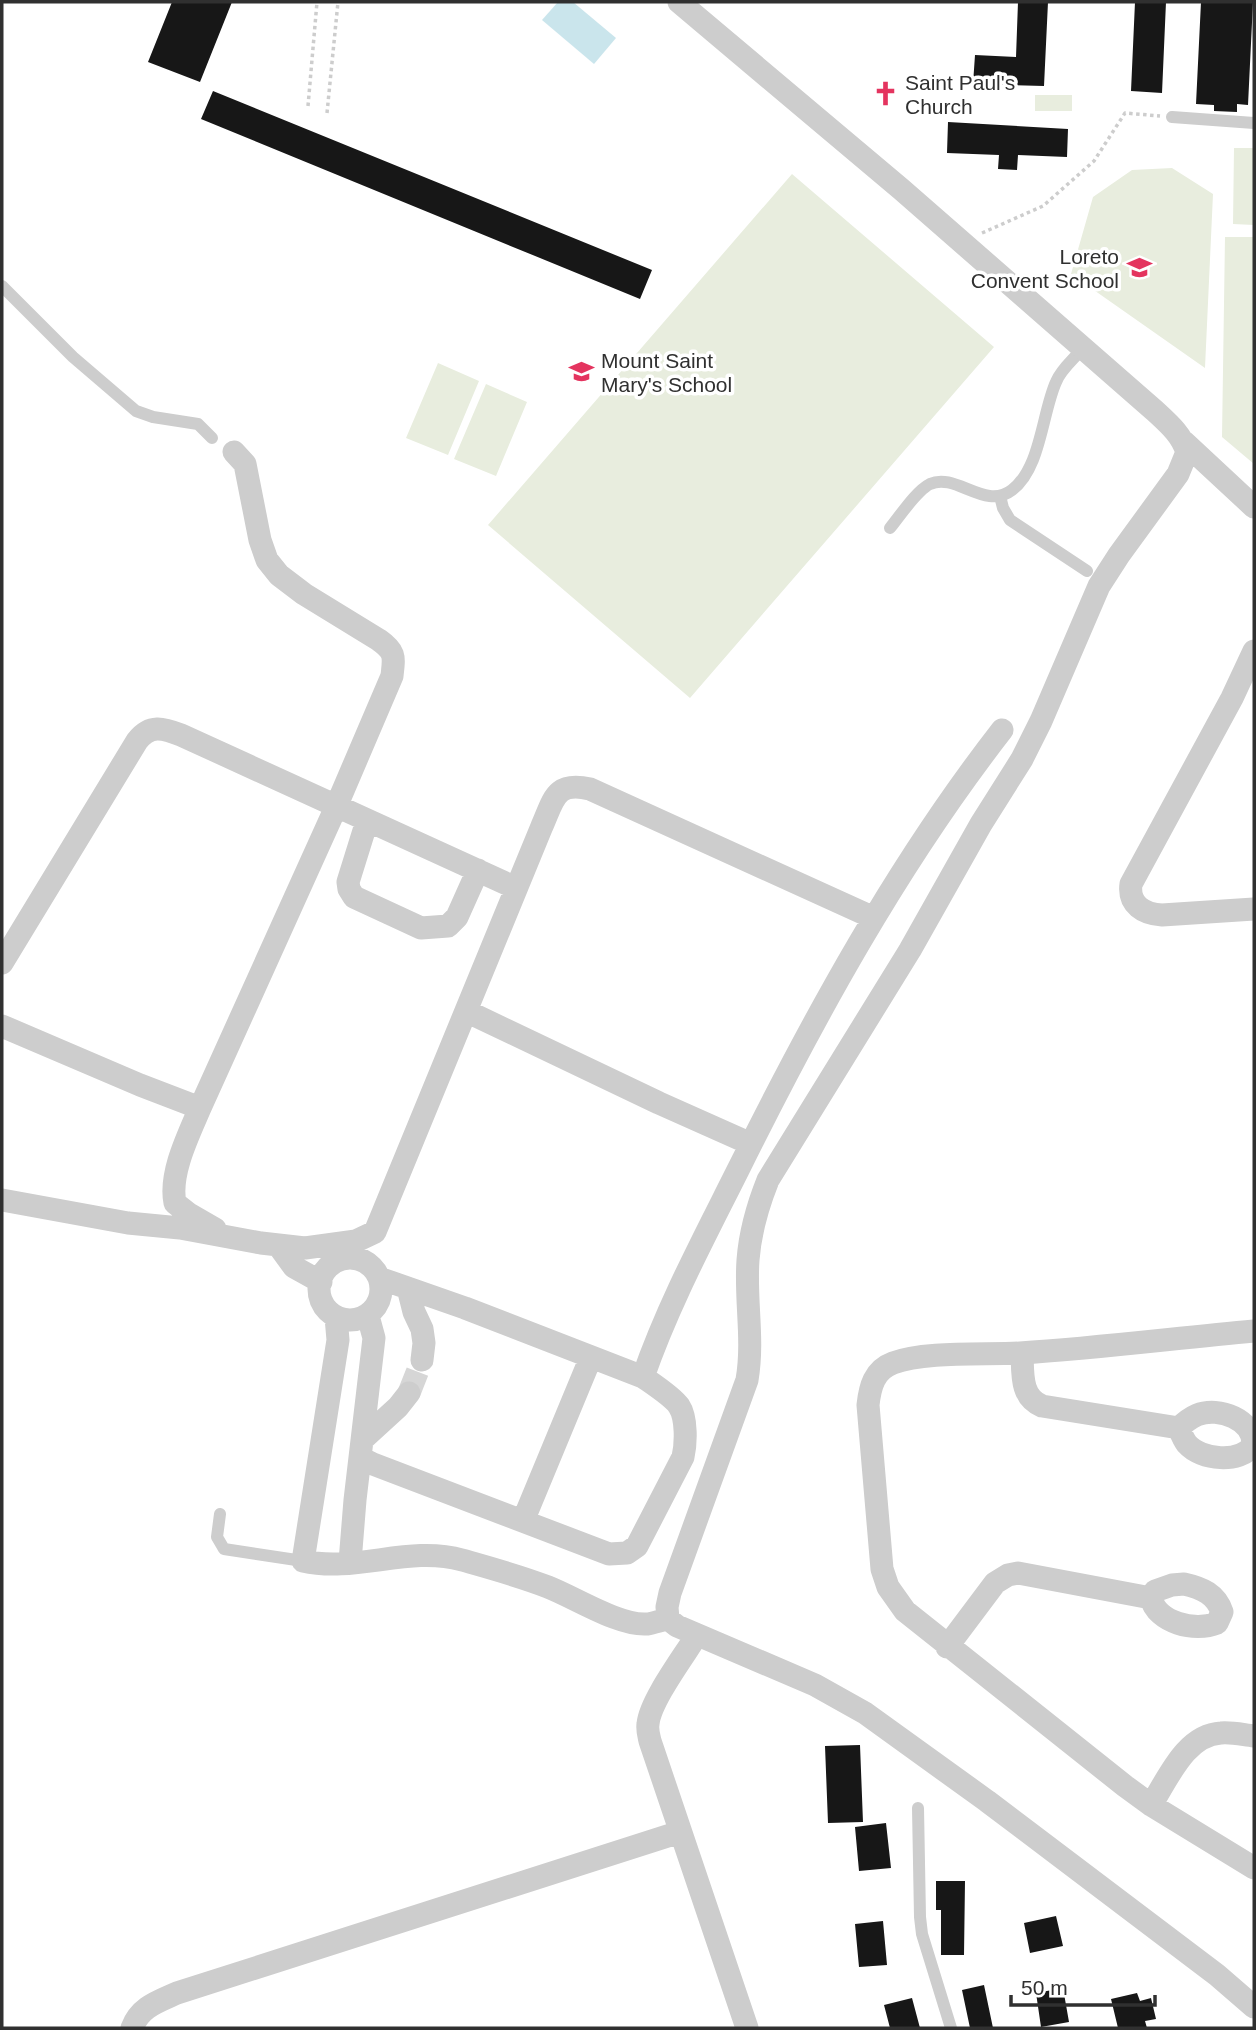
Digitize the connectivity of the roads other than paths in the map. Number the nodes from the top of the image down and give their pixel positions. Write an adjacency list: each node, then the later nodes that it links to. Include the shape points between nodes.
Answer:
1 (679, 2): 5 (street)
2 (1172, 117): 3 (lane)
3 (1254, 123)
4 (2, 286): 6 (lane, via 136,411 198,424)
5 (1083, 348): 7 (street); 9 (lane, via 1058,377 1031,463 1020,482)
6 (212, 438)
7 (1184, 442): 10 (street); 50 (street, via 1187,452 1178,474 1099,586 1022,759 768,1180 748,1260 751,1351 747,1380 670,1593)
8 (234, 452): 15 (street, via 245,464 267,560 296,588 389,647 394,655 392,676)
9 (1000, 496): 11 (lane, via 929,484); 12 (lane, via 1010,520)
10 (1254, 507)
11 (890, 528)
12 (1087, 571)
13 (1254, 651): 19 (street, via 1129,893 1140,909 1150,914)
14 (1002, 730): 20 (street, via 969,772)
15 (336, 807): 16 (street); 21 (street, via 181,735 151,729 137,741); 24 (street)
16 (367, 821): 17 (street); 17 (street, via 349,890 354,897 421,928 448,926 457,917)
17 (478, 870): 18 (street)
18 (516, 888): 20 (street, via 552,803 561,790 576,786); 22 (street)
19 (1254, 909)
20 (874, 918): 25 (street)
21 (5, 950)
22 (466, 1011): 25 (street); 28 (street, via 375,1232)
23 (2, 1026): 24 (street)
24 (200, 1108): 27 (street, via 172,1189 175,1203)
25 (751, 1144): 40 (street, via 686,1272)
26 (2, 1200): 27 (street)
27 (227, 1236): 29 (street)
28 (367, 1237): 30 (street); 31 (street)
29 (278, 1245): 31 (street, via 305,1248); 31 (street, via 294,1267)
30 (363, 1260): 31 (street, via 348,1258); 32 (street)
31 (329, 1264): 35 (street, via 319,1295)
32 (379, 1278): 33 (street); 34 (street, via 381,1291)
33 (408, 1288): 38 (street); 39 (street, via 422,1329)
34 (368, 1316): 35 (street, via 352,1321); 43 (street, via 374,1338)
35 (336, 1317): 47 (street, via 338,1340)
36 (1254, 1331): 37 (street)
37 (1022, 1353): 42 (street, via 1025,1389 1033,1403); 52 (street, via 909,1358 877,1373 870,1387 882,1569 905,1611)
38 (591, 1356): 40 (street); 46 (street)
39 (422, 1360)
40 (643, 1377): 46 (street, via 679,1405 686,1442 683,1457 637,1546 627,1553 609,1554)
41 (409, 1393): 43 (street)
42 (1179, 1428): 44 (street, via 1185,1441 1199,1452 1226,1458); 44 (street, via 1196,1415 1231,1416 1252,1434)
43 (362, 1448): 46 (street, via 373,1464); 48 (street)
44 (1249, 1455)
45 (220, 1514): 47 (lane, via 217,1536 224,1549)
46 (523, 1521)
47 (303, 1561): 48 (street)
48 (350, 1562): 50 (street, via 433,1554 547,1587 624,1621 647,1624)
49 (1151, 1598): 52 (street, via 1008,1574 995,1583)
50 (668, 1619): 51 (street)
51 (697, 1635): 56 (street, via 658,1699 647,1727); 58 (street, via 815,1685 866,1713)
52 (947, 1647): 54 (street)
53 (1254, 1736): 54 (street, via 1221,1733 1194,1744)
54 (1151, 1805): 57 (street)
55 (918, 1808): 61 (lane, via 922,1934)
56 (680, 1832): 59 (street, via 177,1993 146,2007); 60 (street)
57 (1254, 1868)
58 (1254, 2007)
59 (132, 2028)
60 (747, 2028)
61 (951, 2028)

